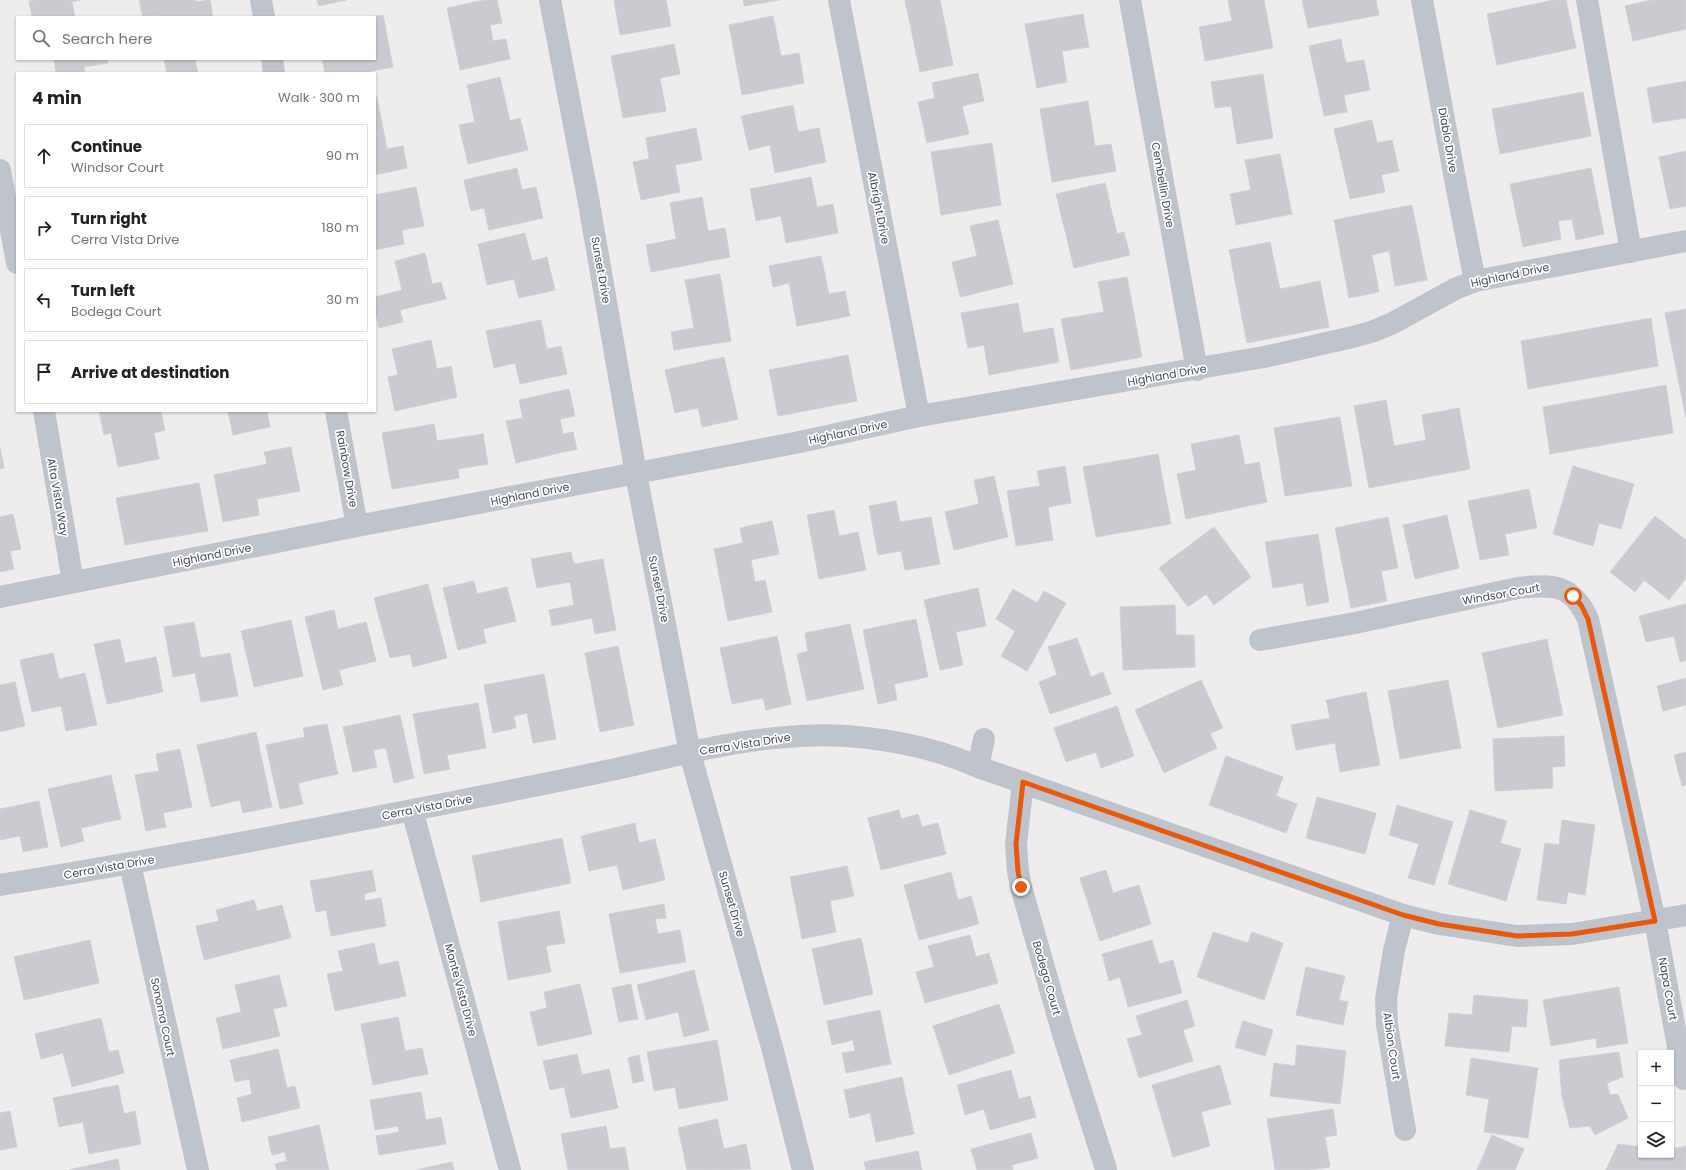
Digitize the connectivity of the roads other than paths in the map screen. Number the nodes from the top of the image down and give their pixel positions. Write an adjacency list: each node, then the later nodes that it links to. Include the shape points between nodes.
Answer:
1 (261, 0): 7 (street)
2 (550, 0): 19 (street, Sunset Drive, via 588,198)
3 (838, 0): 18 (street, Albright Drive)
4 (1130, 0): 15 (street, Cembellin Drive)
5 (1422, 0): 14 (street, Diablo Drive)
6 (1587, 0): 12 (street)
7 (264, 16)
8 (272, 60): 9 (street)
9 (274, 72)
10 (0, 170): 13 (street)
11 (1686, 241): 12 (street, Highland Drive)
12 (1631, 252): 14 (street, Highland Drive)
13 (16, 258)
14 (1475, 281): 15 (street, Highland Drive, via 1374,331 1264,358)
15 (1197, 370): 18 (street, Highland Drive)
16 (44, 412): 21 (street, Alta Vista Way)
17 (336, 412): 20 (street, Rainbow Drive)
18 (920, 416): 19 (street, Highland Drive)
19 (636, 474): 20 (street, Highland Drive); 25 (street, Sunset Drive)
20 (357, 526): 21 (street, Highland Drive)
21 (73, 582): 22 (street, Highland Drive)
22 (0, 597)
23 (1260, 640): 33 (street, Windsor Court, via 1355,623 1518,588 1558,588 1573,596 1588,619)
24 (984, 739): 26 (street)
25 (690, 753): 26 (street, Cerra Vista Drive, via 789,736 856,736 904,744 960,759); 28 (street, Cerra Vista Drive); 39 (street, Sunset Drive, via 773,1051)
26 (978, 767): 27 (street, Cerra Vista Drive)
27 (1023, 782): 31 (street, Cerra Vista Drive); 36 (street, Bodega Court, via 1016,844 1021,887 1063,1034)
28 (412, 810): 29 (street, Cerra Vista Drive); 38 (street, Monte Vista Drive)
29 (130, 864): 30 (street, Cerra Vista Drive); 37 (street, Sonoma Court)
30 (0, 885)
31 (1403, 915): 33 (street, Cerra Vista Drive, via 1439,924 1517,936 1572,934); 35 (street, Albion Court, via 1386,999 1386,1025)
32 (1686, 915): 33 (street, Cerra Vista Drive)
33 (1655, 921): 34 (street, Napa Court)
34 (1684, 1080)
35 (1405, 1130)
36 (1106, 1169)
37 (198, 1170)
38 (510, 1170)
39 (803, 1170)

